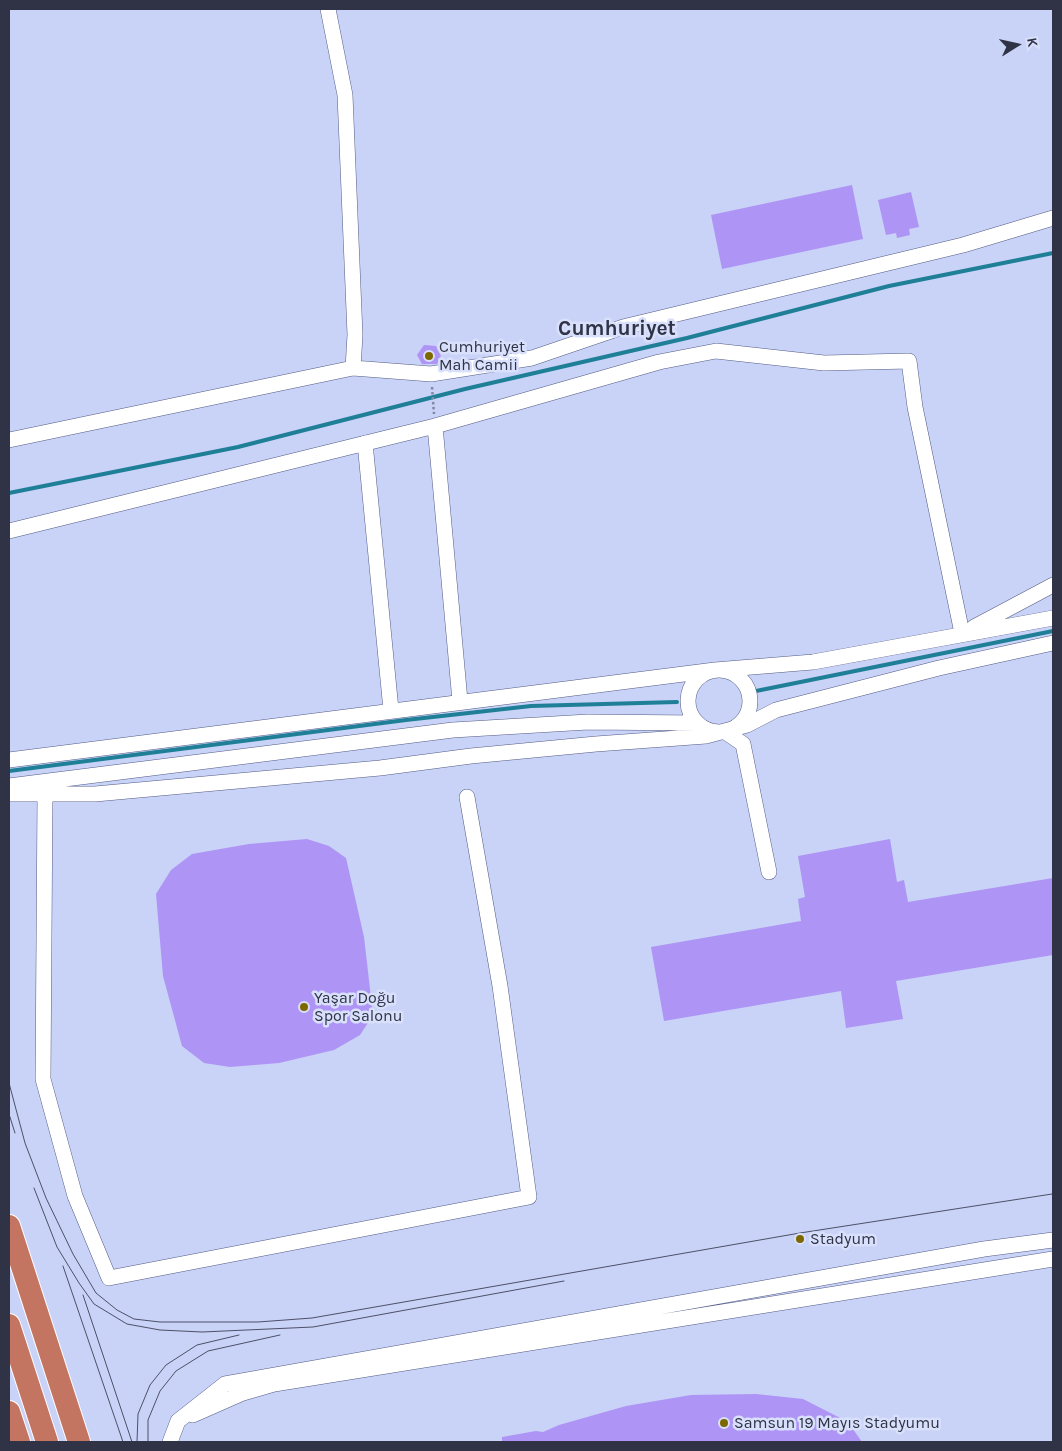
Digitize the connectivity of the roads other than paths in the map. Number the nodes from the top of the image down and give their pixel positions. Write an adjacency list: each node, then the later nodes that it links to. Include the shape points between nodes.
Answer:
1 (328, 9): 3 (street, via 345,95 356,335)
2 (1053, 218): 3 (street, via 963,244 624,327 532,358 431,374)
3 (353, 368): 5 (street)
4 (435, 426): 6 (street); 10 (street, via 659,362 716,351 824,363 909,361); 13 (street)
5 (9, 440)
6 (365, 443): 7 (street); 14 (street)
7 (9, 531)
8 (1053, 585): 10 (street)
9 (1053, 618): 10 (street)
10 (962, 633): 12 (street, via 813,662)
11 (1053, 643): 16 (street, via 776,710 747,725)
12 (715, 670): 13 (street); 15 (street, via 697,678 691,686 688,705); 16 (street, via 735,674 743,681 749,696 748,712 742,721)
13 (460, 701): 14 (street)
14 (391, 710): 17 (street)
15 (697, 723): 16 (street, via 705,728); 18 (street, via 588,722 453,730)
16 (724, 731): 20 (street, via 706,736 471,756 380,768); 22 (street, via 743,744)
17 (9, 760)
18 (9, 786)
19 (9, 794): 20 (street)
20 (45, 796): 21 (street, via 44,1079 75,1196 108,1278 528,1197 500,986)
21 (467, 797)
22 (769, 872)
23 (9, 1226): 31 (highway)
24 (1053, 1240): 28 (street, via 984,1249 225,1384)
25 (1053, 1259): 28 (street, via 274,1384 243,1393)
26 (9, 1326): 30 (highway)
27 (9, 1412): 29 (highway)
28 (178, 1421): 32 (street)
29 (19, 1442)
30 (47, 1442)
31 (79, 1442)
32 (170, 1442)

